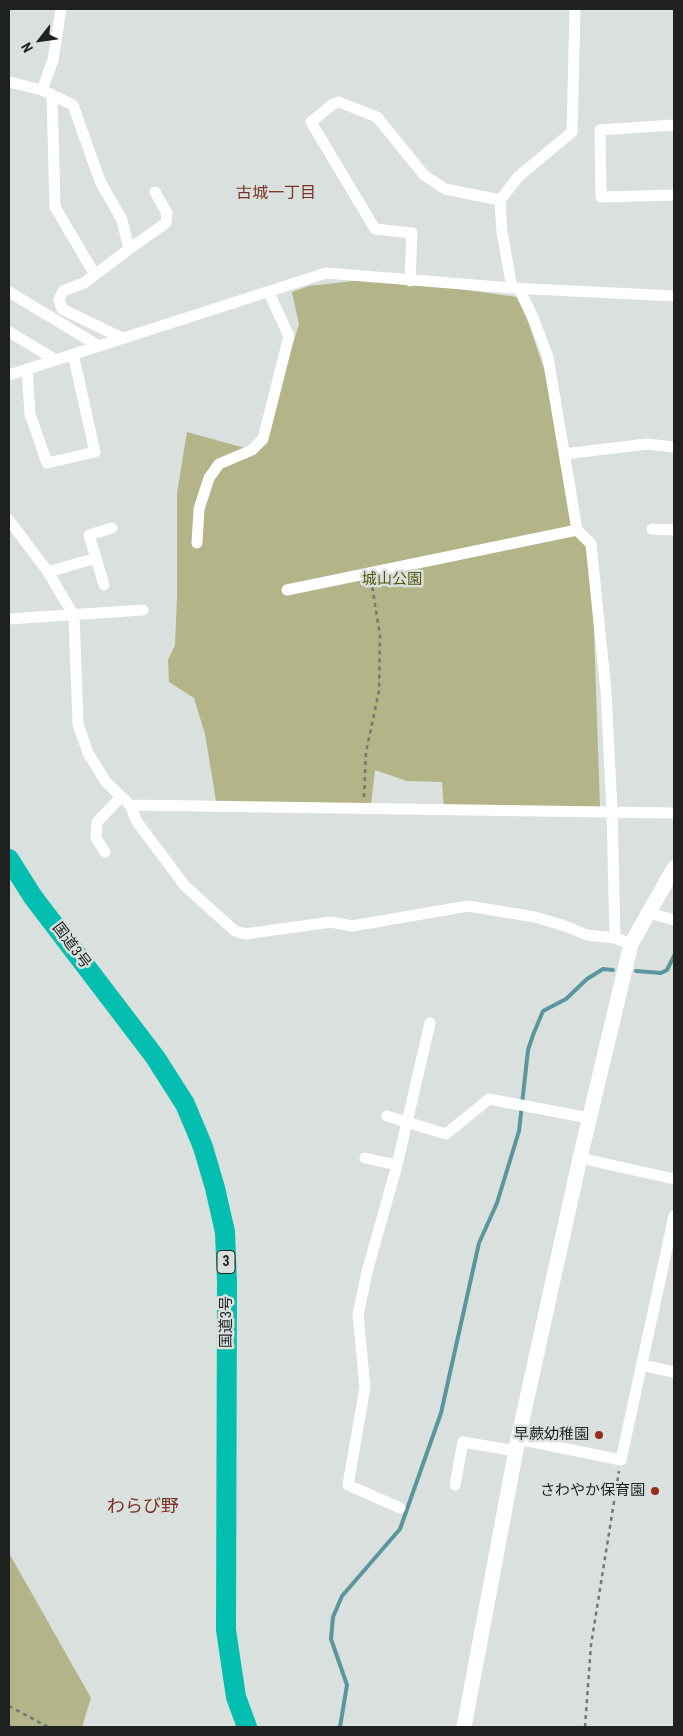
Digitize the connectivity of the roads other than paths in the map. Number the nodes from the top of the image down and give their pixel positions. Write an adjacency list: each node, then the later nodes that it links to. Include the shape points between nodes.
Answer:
1 (61, 9): 4 (street)
2 (575, 9): 8 (street, via 572,132 519,176)
3 (9, 82): 4 (street)
4 (47, 92): 9 (street, via 73,105 100,181 122,220); 10 (street, via 55,207)
5 (674, 125): 7 (street, via 600,130 601,197)
6 (155, 192): 9 (street, via 167,213 166,223)
7 (674, 195)
8 (500, 200): 11 (street, via 445,189 424,175 377,117 339,102 311,122 375,229 412,233); 12 (street, via 502,232)
9 (129, 249): 10 (street)
10 (95, 275): 17 (street, via 63,291 59,300 62,309)
11 (410, 281): 12 (street); 14 (street, via 326,273)
12 (515, 289): 15 (street); 24 (street, via 548,357)
13 (9, 292): 18 (street)
14 (269, 292): 17 (street); 30 (street, via 289,336 263,438 252,450 219,464 209,478 199,510)
15 (674, 296)
16 (9, 332): 20 (street)
17 (122, 338): 18 (street)
18 (98, 346): 19 (street)
19 (73, 354): 20 (street); 21 (street, via 95,452 47,463 30,414)
20 (56, 360): 21 (street)
21 (27, 369): 22 (street)
22 (9, 375)
23 (674, 447): 24 (street, via 647,444)
24 (564, 454): 28 (street)
25 (9, 520): 32 (street)
26 (112, 528): 31 (street, via 89,535)
27 (652, 529): 29 (street)
28 (577, 530): 34 (street); 40 (street, via 591,544 606,691)
29 (674, 530)
30 (197, 542)
31 (96, 558): 32 (street); 33 (street)
32 (48, 572): 36 (street)
33 (104, 585)
34 (287, 590)
35 (143, 610): 36 (street)
36 (74, 616): 37 (street); 38 (street, via 78,724 88,753 106,782)
37 (9, 619)
38 (121, 797): 39 (street); 42 (street, via 97,822 96,838)
39 (130, 805): 40 (street); 47 (street, via 137,822 186,886 235,932 245,934 331,922 360,926 468,906 519,914 565,926 587,936)
40 (612, 811): 41 (street); 47 (street)
41 (674, 813)
42 (105, 852)
43 (9, 858): 63 (highway, 国道3号 / 3, via 33,897 165,1072 185,1104 204,1147 225,1232 226,1630 236,1697)
44 (674, 868): 45 (street)
45 (649, 913): 46 (street); 48 (street)
46 (674, 920)
47 (615, 938): 48 (street)
48 (631, 944): 51 (street)
49 (430, 1024): 52 (street)
50 (387, 1116): 52 (street)
51 (589, 1118): 52 (street, via 489,1099 446,1134); 54 (street)
52 (406, 1122): 55 (street)
53 (365, 1158): 55 (street)
54 (580, 1158): 56 (street); 60 (street)
55 (397, 1165): 62 (street, via 358,1315 365,1387 348,1484)
56 (674, 1179)
57 (674, 1216): 58 (street)
58 (641, 1365): 59 (street); 60 (street, via 621,1460)
59 (674, 1372)
60 (517, 1445): 61 (street, via 463,1442); 64 (street)
61 (455, 1485)
62 (400, 1508)
63 (247, 1727)
64 (464, 1727)

